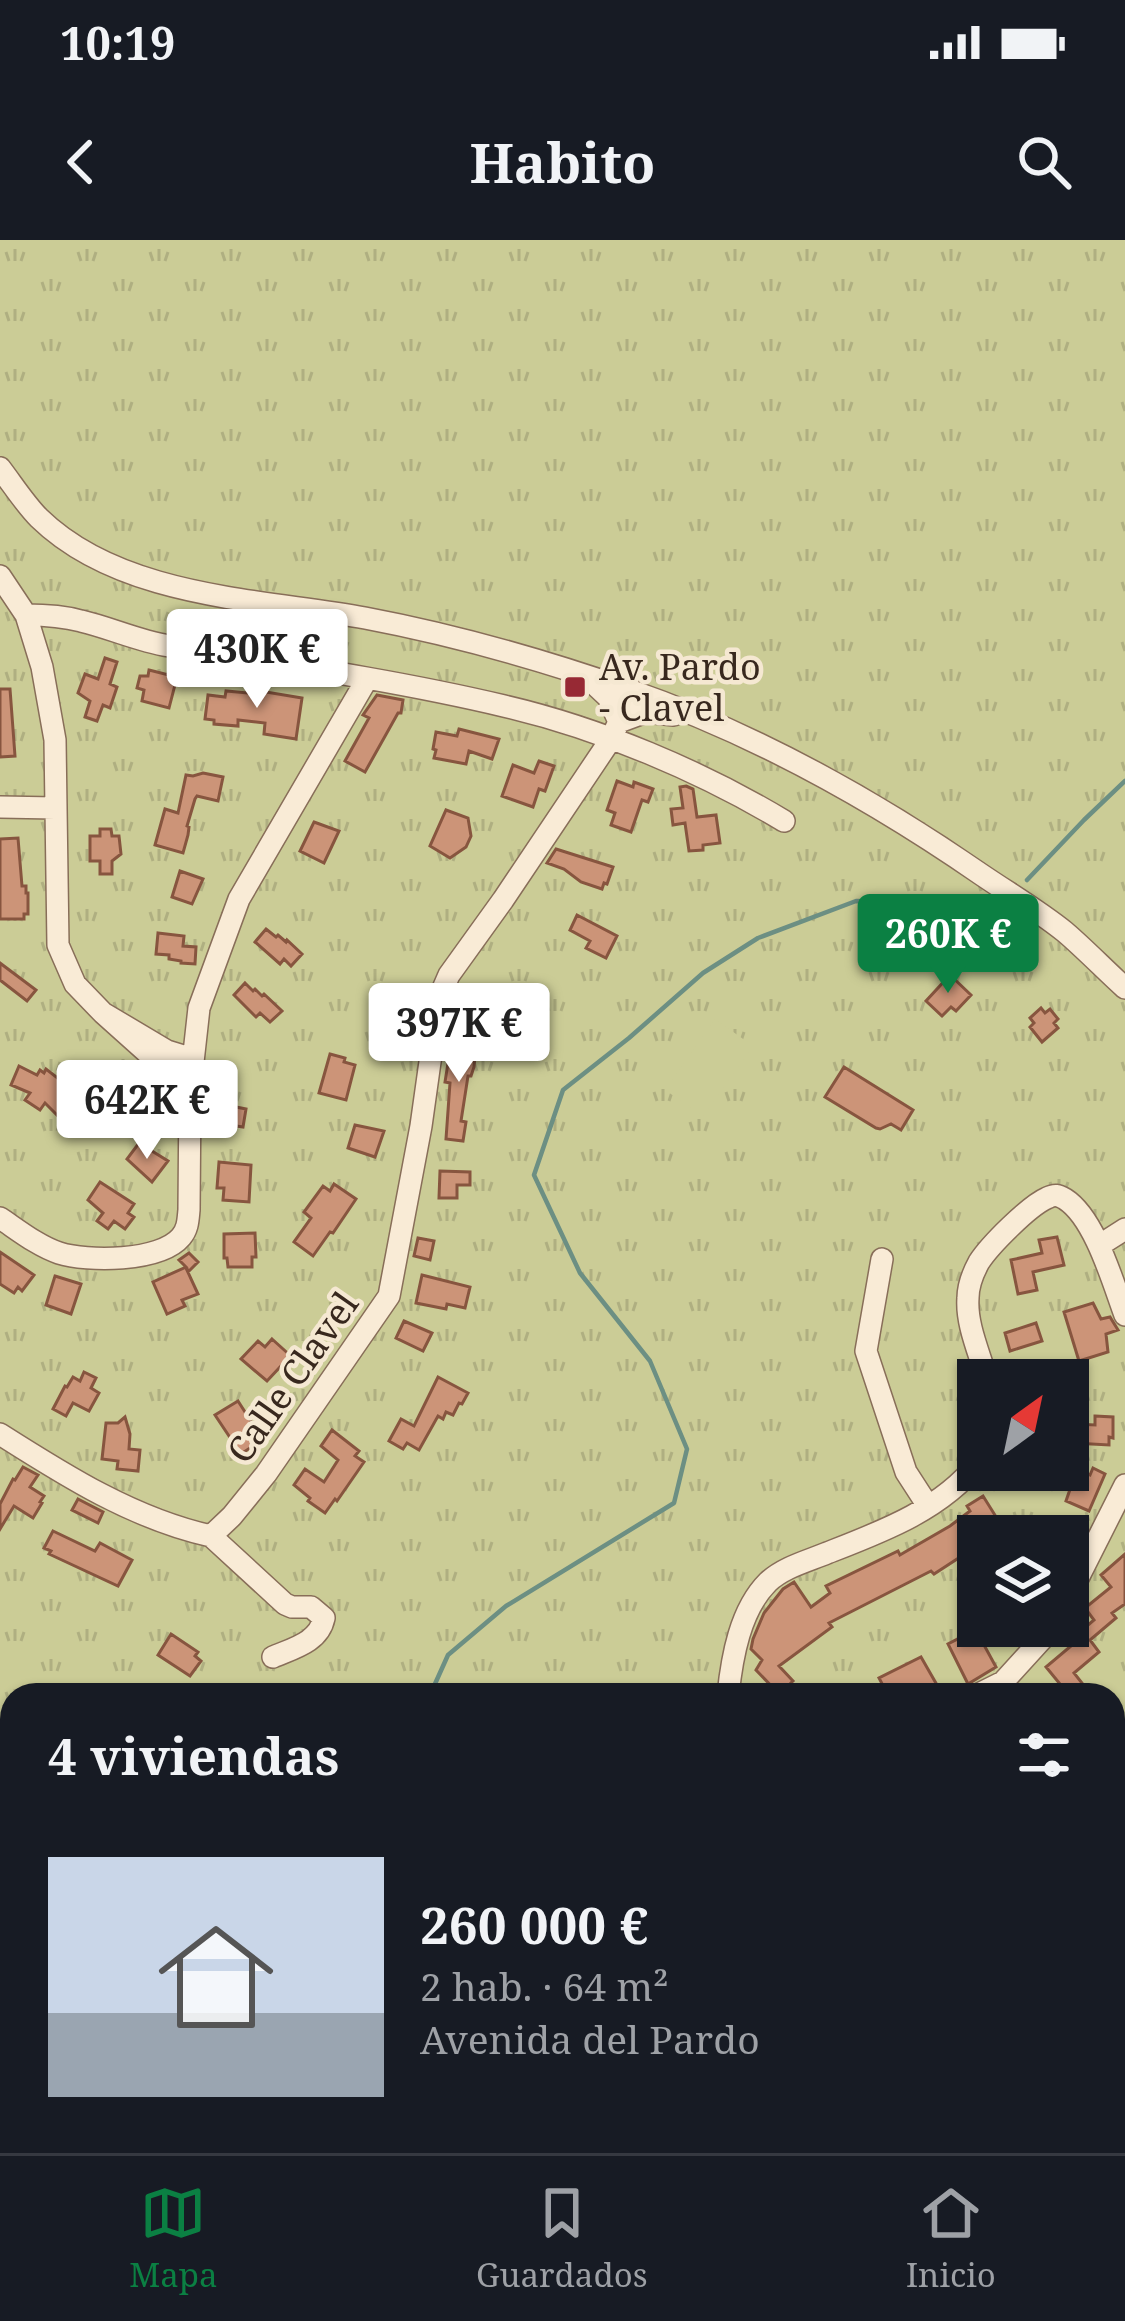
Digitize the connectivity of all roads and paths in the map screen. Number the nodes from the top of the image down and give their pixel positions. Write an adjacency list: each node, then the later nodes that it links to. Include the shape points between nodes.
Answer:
1 (0, 468): 4 (street, via 39,518 118,568 231,599 442,634)
2 (0, 576): 3 (street)
3 (26, 615): 5 (street); 10 (street, via 55,740)
4 (584, 675): 6 (street); 8 (street, via 608,697)
5 (367, 679): 8 (street); 14 (street, via 239,899 199,1008)
6 (632, 691): 7 (street); 8 (street, Calle Clavel)
7 (699, 717): 8 (street, via 646,712); 12 (street, via 802,763 918,831 1062,930)
8 (615, 731): 11 (street); 26 (street, Calle Clavel, via 448,975 388,1296 266,1474)
9 (0, 808): 10 (street)
10 (55, 808): 13 (street, via 58,945 75,984)
11 (784, 821)
12 (1125, 988)
13 (103, 1013): 14 (street); 15 (street)
14 (193, 1059): 15 (street)
15 (190, 1089): 16 (street, via 189,1210 176,1242 127,1257 82,1257 57,1252)
16 (0, 1218)
17 (1125, 1229): 18 (street)
18 (1100, 1245): 20 (street); 21 (street, via 1057,1196 1032,1208 973,1275 968,1315)
19 (882, 1259): 25 (street, via 866,1351 906,1472)
20 (1125, 1315)
21 (981, 1359)
22 (0, 1435): 26 (street, via 150,1519)
23 (957, 1483): 25 (street)
24 (1125, 1485): 27 (street)
25 (928, 1506): 30 (street, via 769,1581 748,1611)
26 (212, 1536): 29 (street, via 285,1604 324,1618 314,1637)
27 (1089, 1556)
28 (1035, 1647): 31 (street)
29 (273, 1657)
30 (730, 1683)
31 (1001, 1683)

